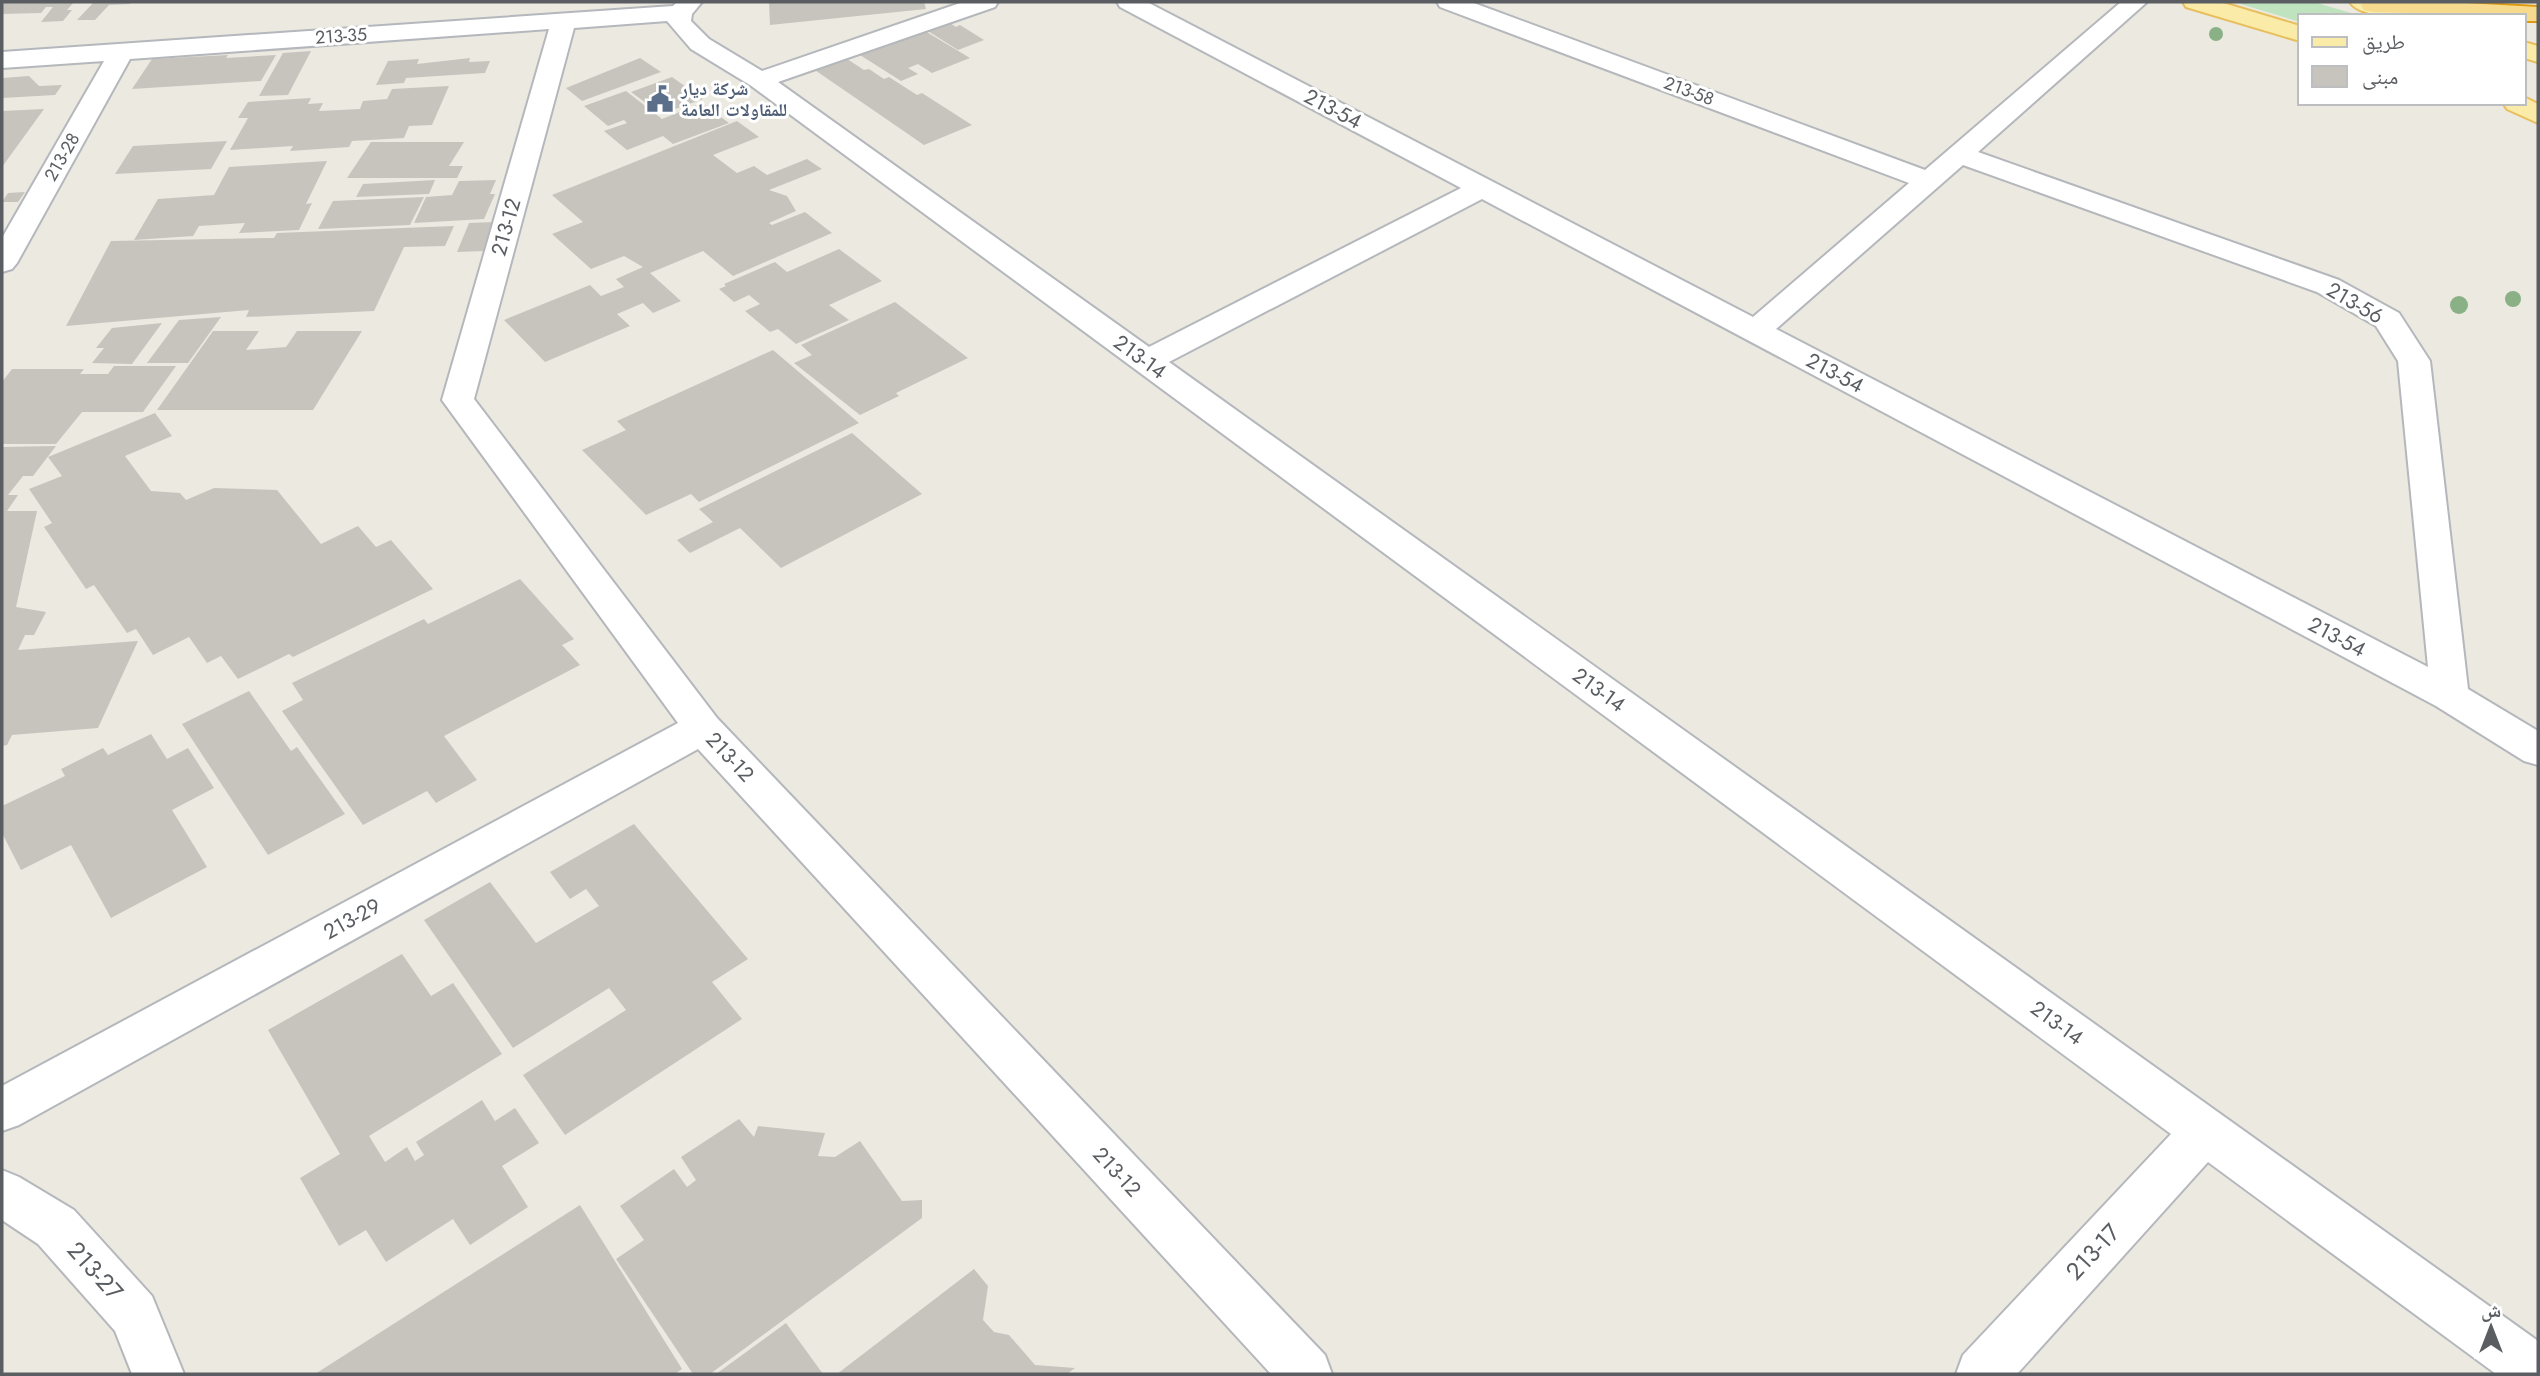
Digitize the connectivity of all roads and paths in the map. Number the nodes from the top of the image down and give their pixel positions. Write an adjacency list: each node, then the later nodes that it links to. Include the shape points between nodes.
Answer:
1 (986, 2): 14 (street)
2 (1129, 2): 19 (street, 213-54)
3 (1449, 2): 18 (street, 213-58)
4 (2135, 2): 17 (street)
5 (2194, 2): 11 (main road)
6 (2368, 3): 8 (main road); 9 (highway)
7 (685, 8): 10 (street, 213-35); 14 (street, 213-14, via 679,23 684,30)
8 (2403, 14)
9 (2538, 14)
10 (564, 20): 12 (street, 213-35); 24 (street, 213-12, via 458,400)
11 (2298, 33)
12 (122, 51): 13 (street, 213-35); 20 (street, 213-28)
13 (2, 60)
14 (760, 80): 22 (street, 213-14)
15 (2519, 105): 16 (main road)
16 (2538, 115)
17 (1959, 154): 18 (street); 23 (street, 213-56, via 2329,286 2388,320 2414,360)
18 (1929, 181): 21 (street)
19 (1483, 188): 21 (street, 213-54); 22 (street)
20 (2, 263)
21 (1755, 331): 23 (street, 213-54)
22 (1146, 361): 27 (street, 213-14)
23 (2450, 696): 25 (street, 213-54)
24 (703, 728): 26 (street, 213-29); 30 (street, 213-12)
25 (2538, 750)
26 (2, 1110)
27 (2205, 1131): 31 (street, 213-17); 32 (street, 213-14)
28 (2, 1193): 29 (street, 213-27, via 56,1227 134,1314)
29 (158, 1374)
30 (1306, 1374)
31 (1982, 1374)
32 (2538, 1374)

